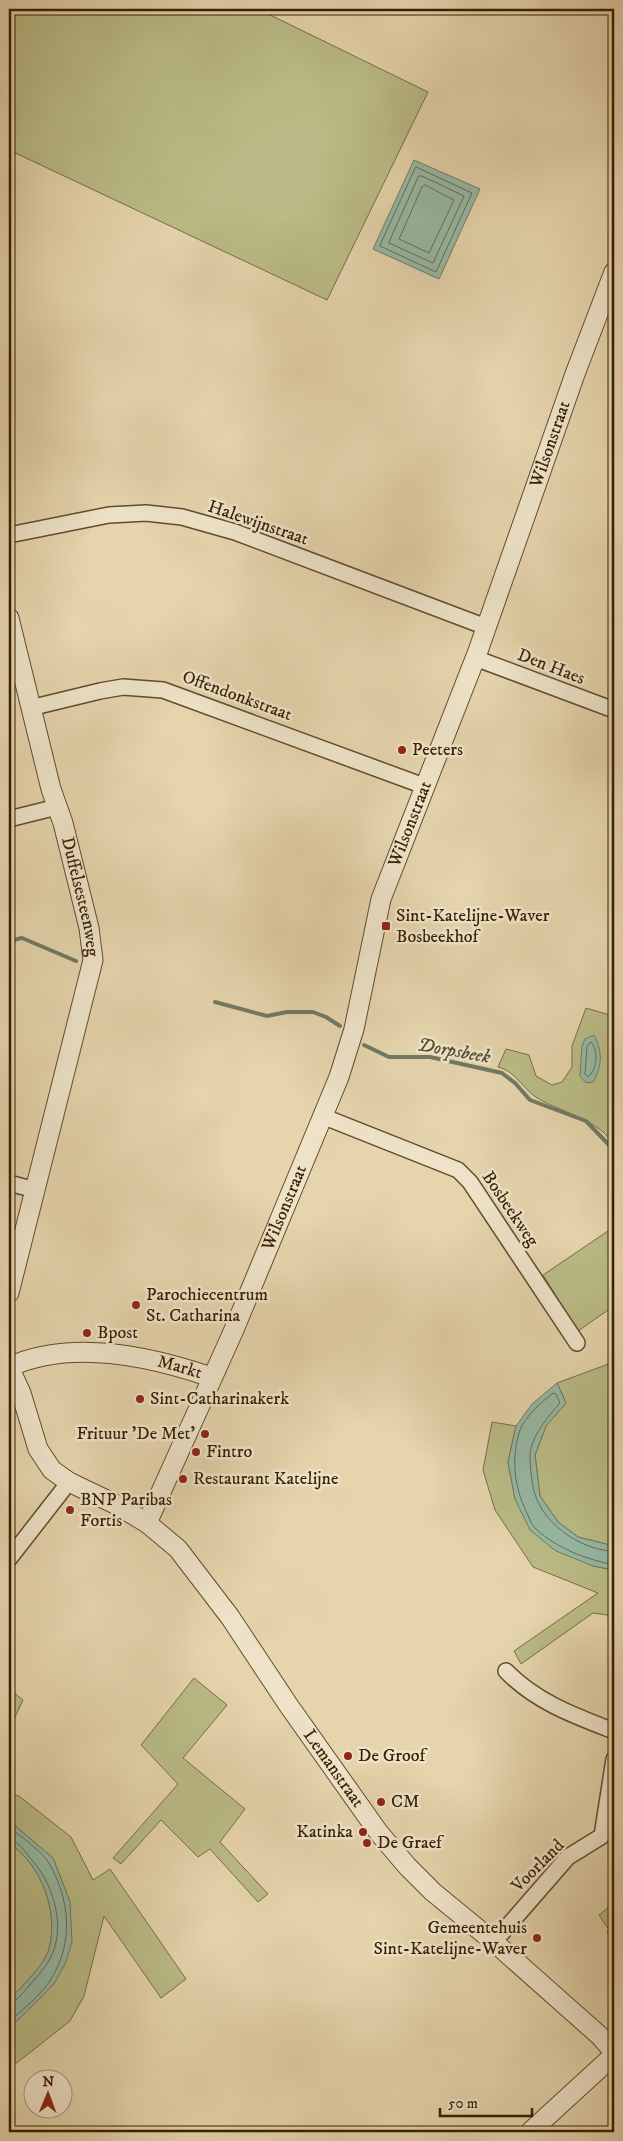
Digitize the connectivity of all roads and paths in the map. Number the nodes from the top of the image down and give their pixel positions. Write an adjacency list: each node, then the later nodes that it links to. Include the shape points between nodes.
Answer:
1 (614, 272): 4 (street, Wilsonstraat)
2 (9, 535): 4 (street, Halewijnstraat, via 109,515 146,513 182,517 235,532)
3 (9, 618): 6 (street, Duffelsesteenweg)
4 (486, 627): 5 (street, Wilsonstraat)
5 (475, 658): 7 (street, Den Haes); 8 (street, Wilsonstraat)
6 (30, 708): 8 (street, Offendonkstraat, via 100,690 123,687 163,690); 9 (street, Duffelsesteenweg)
7 (614, 710)
8 (424, 786): 11 (street, Wilsonstraat, via 381,899 354,1029)
9 (57, 807): 10 (street); 13 (street, Duffelsesteenweg, via 89,928 92,960)
10 (9, 819)
11 (322, 1116): 15 (street, Bosbeekweg, via 458,1170 470,1182); 17 (street, Wilsonstraat)
12 (9, 1183): 13 (street)
13 (35, 1190): 14 (street, Duffelsesteenweg)
14 (9, 1293)
15 (577, 1343)
16 (9, 1367): 17 (street, Markt, via 26,1359 71,1352 173,1364); 18 (street, Markt, via 38,1449 52,1470)
17 (211, 1377): 19 (street, Markt)
18 (69, 1482): 19 (street, Markt); 20 (street)
19 (147, 1523): 24 (street, Lemanstraat, via 178,1549 193,1567 390,1846 433,1892)
20 (9, 1559)
21 (506, 1671): 22 (street, via 556,1708)
22 (614, 1732)
23 (614, 1759): 24 (street, Voorland, via 602,1836 568,1857)
24 (494, 1942): 25 (street, Lemanstraat, via 600,2036)
25 (613, 2059): 26 (street)
26 (530, 2132)

